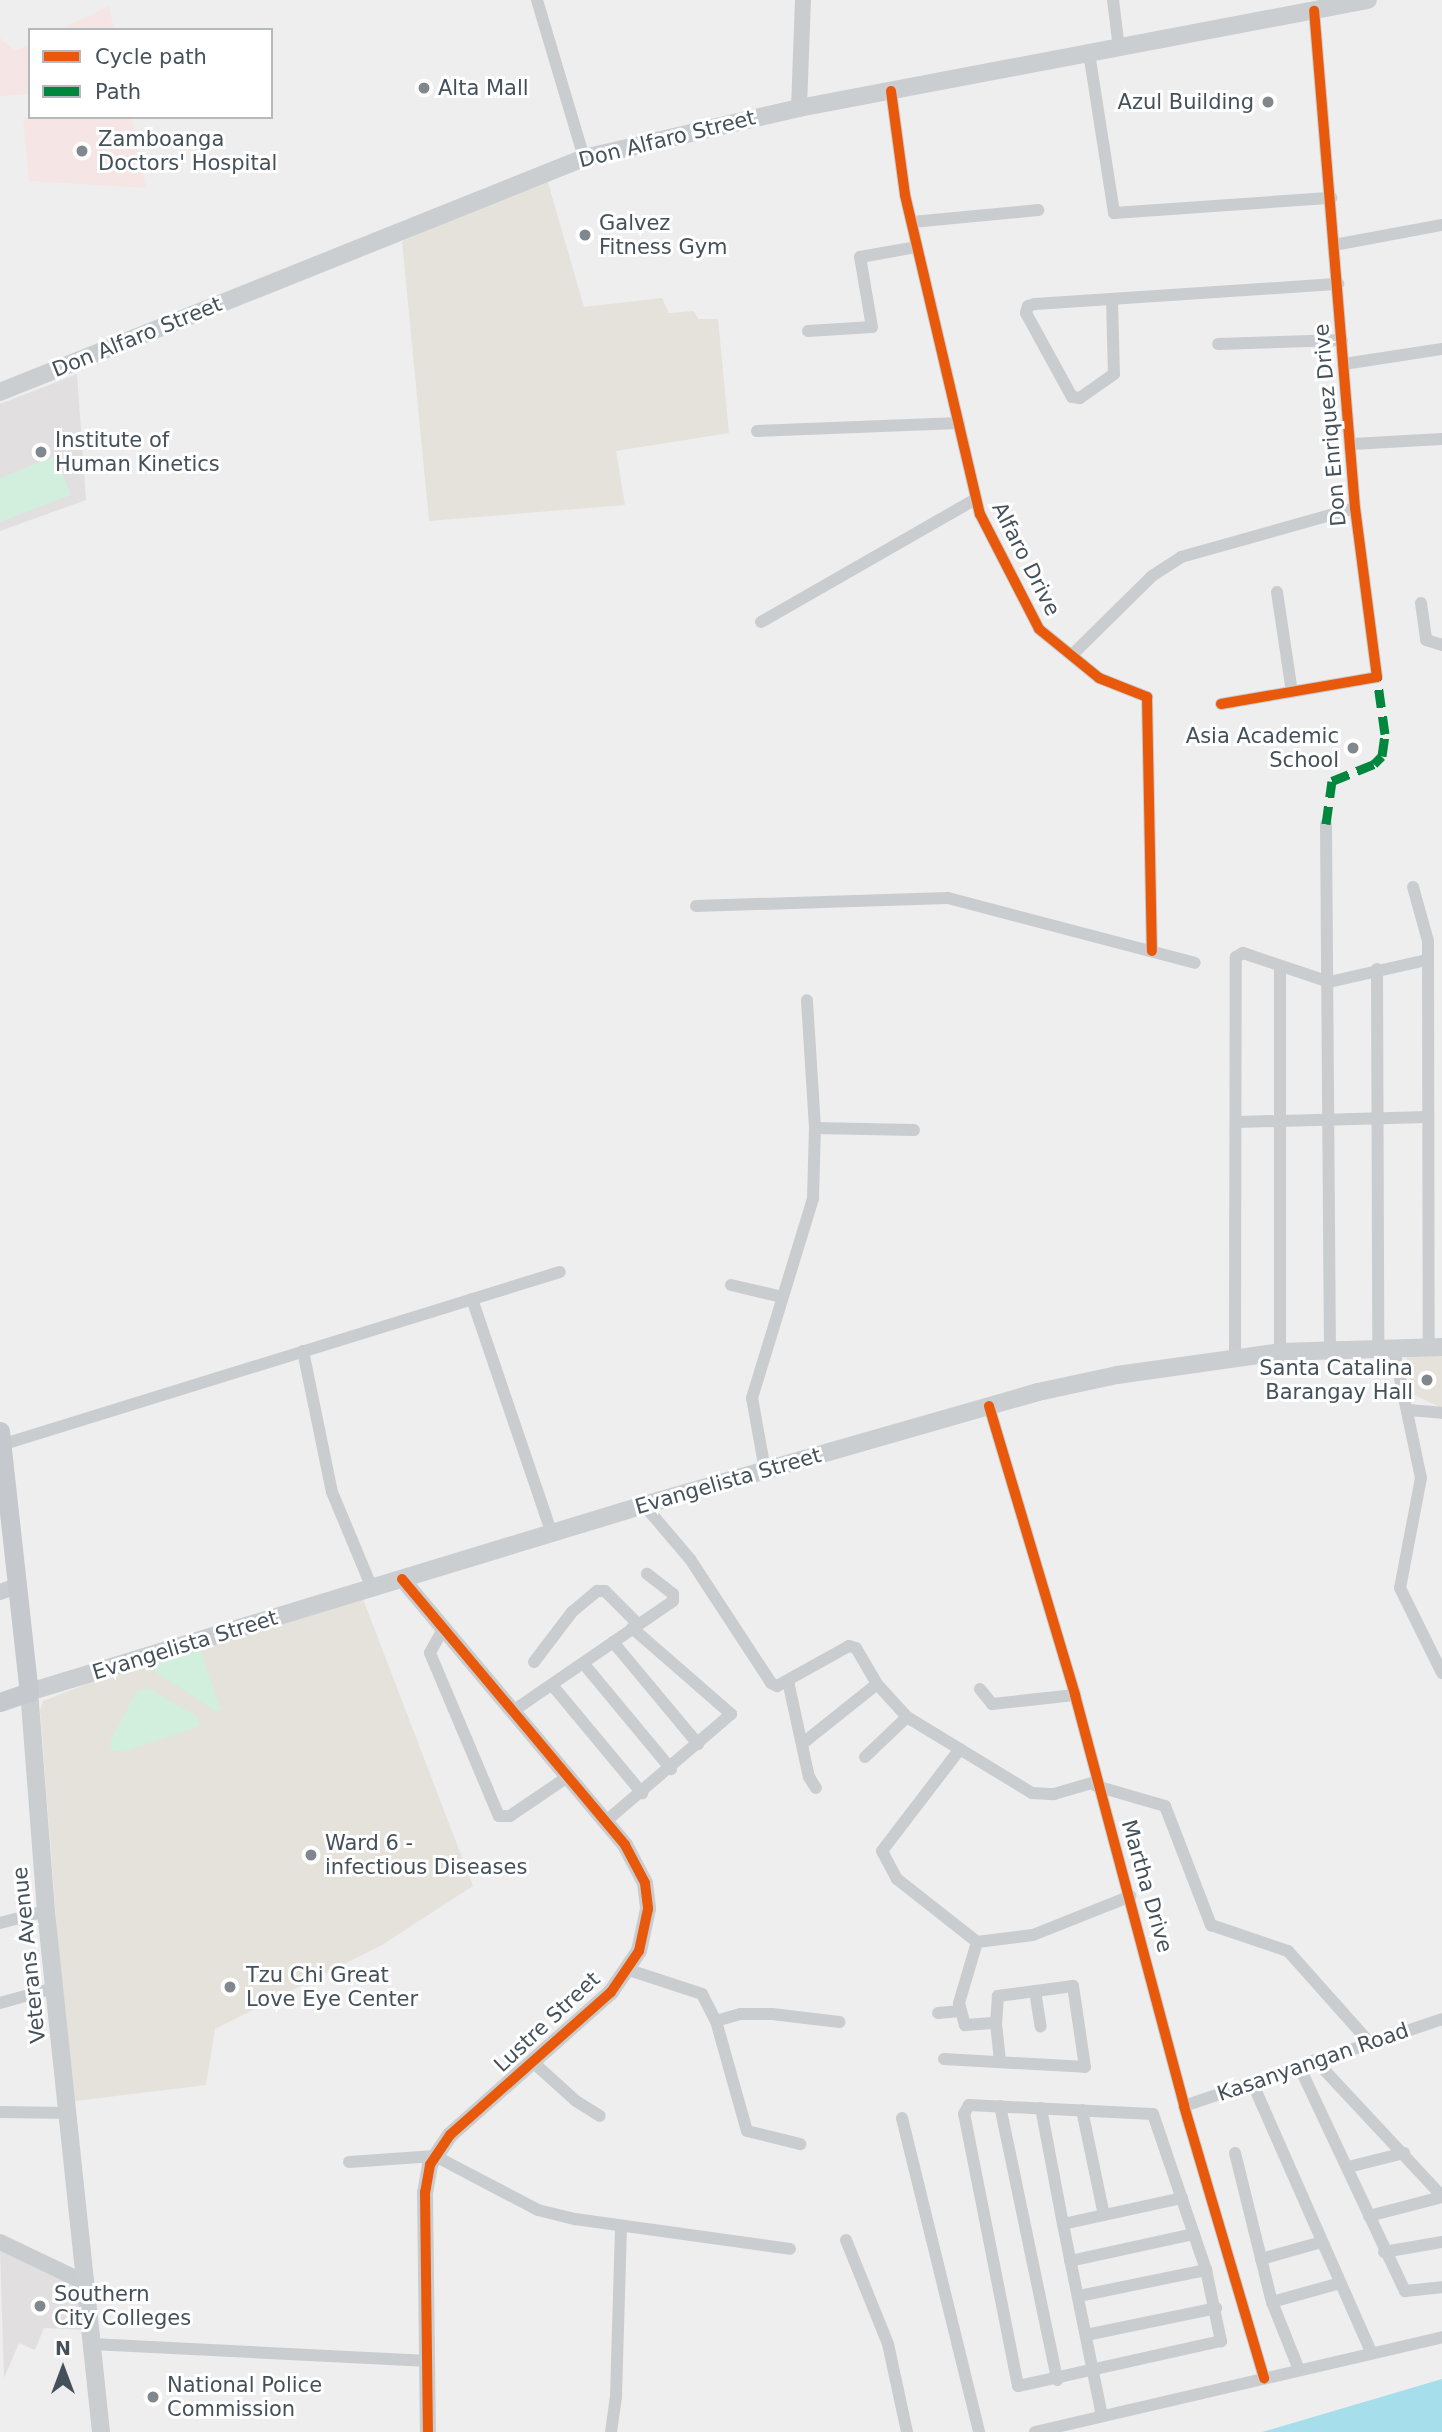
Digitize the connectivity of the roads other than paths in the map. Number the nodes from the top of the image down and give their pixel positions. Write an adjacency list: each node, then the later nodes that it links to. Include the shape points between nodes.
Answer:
1 (537, 0): 11 (street)
2 (803, 0): 10 (street)
3 (1113, 0): 7 (street)
4 (1368, 0): 5 (main road, Don Alfaro Street)
5 (1348, 2): 6 (main road, Don Alfaro Street)
6 (1314, 11): 7 (main road, Don Alfaro Street); 12 (street, Don Enriquez Drive)
7 (1119, 48): 8 (main road, Don Alfaro Street)
8 (1089, 53): 9 (main road, Don Alfaro Street); 12 (street, via 1114,213)
9 (891, 91): 10 (main road, Don Alfaro Street); 14 (street, Alfaro Drive)
10 (799, 108): 11 (main road, Don Alfaro Street)
11 (584, 158): 25 (main road, Don Alfaro Street)
12 (1331, 198): 16 (street, Don Enriquez Drive)
13 (1038, 210): 14 (street)
14 (912, 222): 17 (street, Alfaro Drive)
15 (1442, 225): 16 (street)
16 (1334, 245): 18 (street, Don Enriquez Drive)
17 (917, 247): 20 (street, via 860,257 872,327); 26 (street, Alfaro Drive)
18 (1338, 284): 19 (street); 21 (street, Don Enriquez Drive)
19 (1112, 299): 19 (street, via 1114,374 1080,398 1072,397 1026,309 1035,304)
20 (808, 331)
21 (1342, 340): 22 (street); 24 (street, Don Enriquez Drive)
22 (1219, 344)
23 (1442, 349): 24 (street)
24 (1345, 364): 29 (street, Don Enriquez Drive)
25 (0, 392)
26 (959, 423): 27 (street); 30 (street, Alfaro Drive)
27 (757, 431)
28 (1442, 439): 29 (street)
29 (1352, 444): 31 (street, Don Enriquez Drive)
30 (974, 500): 34 (street); 36 (street, Alfaro Drive, via 1039,629)
31 (1355, 508): 36 (street, via 1181,556 1152,576); 37 (street, Don Enriquez Drive, via 1377,677)
32 (1277, 592): 37 (street)
33 (1421, 603): 35 (street, via 1426,640)
34 (761, 622)
35 (1442, 645)
36 (1074, 653): 42 (street, Alfaro Drive, via 1099,678 1147,697)
37 (1292, 692): 38 (street, Don Enriquez Drive)
38 (1222, 704)
39 (1326, 824): 47 (street)
40 (1413, 887): 43 (street, via 1425,925)
41 (696, 906): 42 (street, via 948,898)
42 (1152, 951): 44 (street)
43 (1427, 960): 46 (street); 49 (street)
44 (1195, 963)
45 (1280, 969): 47 (street); 52 (street); 53 (street, via 1243,953 1236,957)
46 (1377, 969): 47 (street); 51 (street)
47 (1329, 982): 50 (street)
48 (807, 1000): 54 (street)
49 (1428, 1117): 51 (street); 60 (street)
50 (1328, 1118): 51 (street); 52 (street); 64 (street)
51 (1375, 1118): 61 (street)
52 (1281, 1120): 53 (street); 63 (street)
53 (1237, 1122): 65 (street)
54 (815, 1128): 55 (street); 58 (street, via 813,1198)
55 (914, 1130)
56 (560, 1272): 59 (street)
57 (731, 1285): 58 (street)
58 (782, 1297): 70 (street, via 752,1398)
59 (472, 1299): 62 (street); 72 (street)
60 (1436, 1348): 61 (main road, Evangelista Street)
61 (1386, 1350): 64 (main road, Evangelista Street); 67 (street)
62 (303, 1352): 69 (street); 75 (street, via 332,1492)
63 (1280, 1352): 64 (main road, Evangelista Street); 65 (main road, Evangelista Street)
64 (1330, 1352)
65 (1235, 1359): 66 (main road, Evangelista Street, via 1117,1375)
66 (989, 1406): 70 (main road, Evangelista Street); 88 (street, Martha Drive)
67 (1409, 1410): 68 (street); 82 (street, via 1422,1478 1400,1588)
68 (1442, 1413)
69 (1, 1438): 76 (main road, Veterans Avenue)
70 (765, 1470): 71 (main road, Evangelista Street)
71 (644, 1505): 72 (main road, Evangelista Street); 83 (street, via 690,1559 771,1683 778,1686)
72 (552, 1534): 74 (main road, Evangelista Street)
73 (647, 1574): 77 (street, via 674,1598)
74 (402, 1579): 75 (main road, Evangelista Street); 78 (street, Lustre Street)
75 (372, 1588): 87 (main road, Evangelista Street)
76 (7, 1590): 87 (main road, Veterans Avenue)
77 (635, 1626): 79 (street); 80 (street, via 605,1591 597,1591 572,1612); 93 (street, via 729,1709 729,1718)
78 (442, 1630): 90 (street, Lustre Street); 97 (street, via 430,1653 499,1816 510,1816)
79 (612, 1642): 81 (street); 93 (street)
80 (534, 1662)
81 (583, 1663): 85 (street); 96 (street)
82 (1442, 1673)
83 (788, 1681): 84 (street, via 849,1646 856,1648); 92 (street)
84 (877, 1684): 91 (street); 92 (street)
85 (552, 1685): 90 (street); 100 (street)
86 (980, 1689): 88 (street, via 992,1704)
87 (29, 1692): 89 (main road); 103 (main road, Veterans Avenue)
88 (1075, 1695): 98 (street, Martha Drive)
89 (0, 1702)
90 (513, 1711): 97 (street, Lustre Street)
91 (907, 1717): 94 (street); 95 (street)
92 (803, 1743): 99 (street)
93 (698, 1744): 96 (street)
94 (960, 1749): 98 (street, via 1032,1793 1054,1794); 105 (street, via 882,1851 897,1879)
95 (864, 1757)
96 (671, 1769): 100 (street)
97 (566, 1778): 101 (street, Lustre Street)
98 (1095, 1784): 102 (street, Martha Drive); 117 (street, via 1165,1806 1211,1925 1288,1951)
99 (816, 1787)
100 (642, 1793): 101 (street)
101 (606, 1822): 106 (street, Lustre Street, via 625,1845 645,1883 645,1934)
102 (1131, 1896): 105 (street, via 1033,1936); 125 (street, Martha Drive)
103 (46, 1911): 104 (street); 107 (main road, Veterans Avenue)
104 (0, 1923)
105 (977, 1942): 110 (street, via 959,1996)
106 (629, 1970): 113 (street, via 702,1994); 121 (street, Lustre Street)
107 (54, 1988): 109 (street); 129 (main road, Veterans Avenue)
108 (1035, 1992): 115 (street, via 998,1996); 116 (street); 120 (street, via 1073,1986 1085,2067)
109 (0, 2003)
110 (961, 2011): 111 (street); 115 (street, via 965,2025)
111 (938, 2013)
112 (1442, 2019): 117 (street, Kasanyangan Road)
113 (716, 2021): 114 (street, via 741,2014 772,2014); 132 (street, via 747,2131)
114 (839, 2022)
115 (996, 2023): 120 (street)
116 (1041, 2027)
117 (1370, 2043): 119 (street, Kasanyangan Road)
118 (944, 2059): 120 (street)
119 (1315, 2060): 122 (street, Kasanyangan Road); 134 (street)
120 (1000, 2062)
121 (535, 2064): 130 (street); 135 (street, Lustre Street, via 479,2108)
122 (1299, 2066): 123 (street, Kasanyangan Road); 137 (street)
123 (1252, 2082): 125 (street, Kasanyangan Road); 147 (street)
124 (1000, 2106): 126 (street); 168 (street); 168 (street, via 969,2105 964,2113 1014,2368 1018,2386)
125 (1184, 2106): 167 (street, Martha Drive)
126 (1041, 2108): 127 (street); 142 (street)
127 (1082, 2110): 139 (street, via 1153,2114); 140 (street)
128 (0, 2112): 129 (street)
129 (70, 2113): 154 (main road, Veterans Avenue)
130 (600, 2116)
131 (902, 2118): 174 (street)
132 (800, 2144)
133 (1235, 2153): 151 (street)
134 (1404, 2153): 137 (street); 138 (street)
135 (435, 2156): 136 (street); 143 (street, via 538,2210); 164 (street, Lustre Street, via 425,2192)
136 (349, 2162)
137 (1348, 2167): 141 (street)
138 (1442, 2197): 141 (street)
139 (1182, 2198): 140 (street); 144 (street)
140 (1104, 2215): 142 (street)
141 (1369, 2216): 150 (street)
142 (1063, 2224): 152 (street)
143 (621, 2228): 149 (street); 172 (street)
144 (1194, 2234): 152 (street); 153 (street)
145 (846, 2240): 173 (street, via 888,2344)
146 (0, 2242): 154 (street)
147 (1322, 2242): 151 (street); 155 (street)
148 (1442, 2242): 150 (street)
149 (790, 2249)
150 (1384, 2252): 156 (street, via 1405,2291)
151 (1261, 2259): 158 (street)
152 (1070, 2261): 157 (street)
153 (1206, 2270): 157 (street); 159 (street)
154 (86, 2283): 162 (main road, Veterans Avenue)
155 (1340, 2283): 158 (street); 163 (street)
156 (1442, 2287)
157 (1079, 2295): 160 (street)
158 (1272, 2302): 165 (street)
159 (1216, 2308): 160 (street); 166 (street, via 1222,2336 1217,2346)
160 (1086, 2335): 166 (street)
161 (1442, 2337): 163 (street)
162 (92, 2344): 164 (street); 170 (main road, Veterans Avenue)
163 (1371, 2352): 165 (street)
164 (424, 2361): 171 (street, Lustre Street)
165 (1300, 2370): 167 (street)
166 (1094, 2372): 168 (street); 169 (street)
167 (1264, 2378): 169 (street)
168 (1056, 2380)
169 (1102, 2416): 175 (street)
170 (101, 2432)
171 (428, 2432)
172 (611, 2432)
173 (907, 2432)
174 (979, 2432)
175 (1035, 2432)

